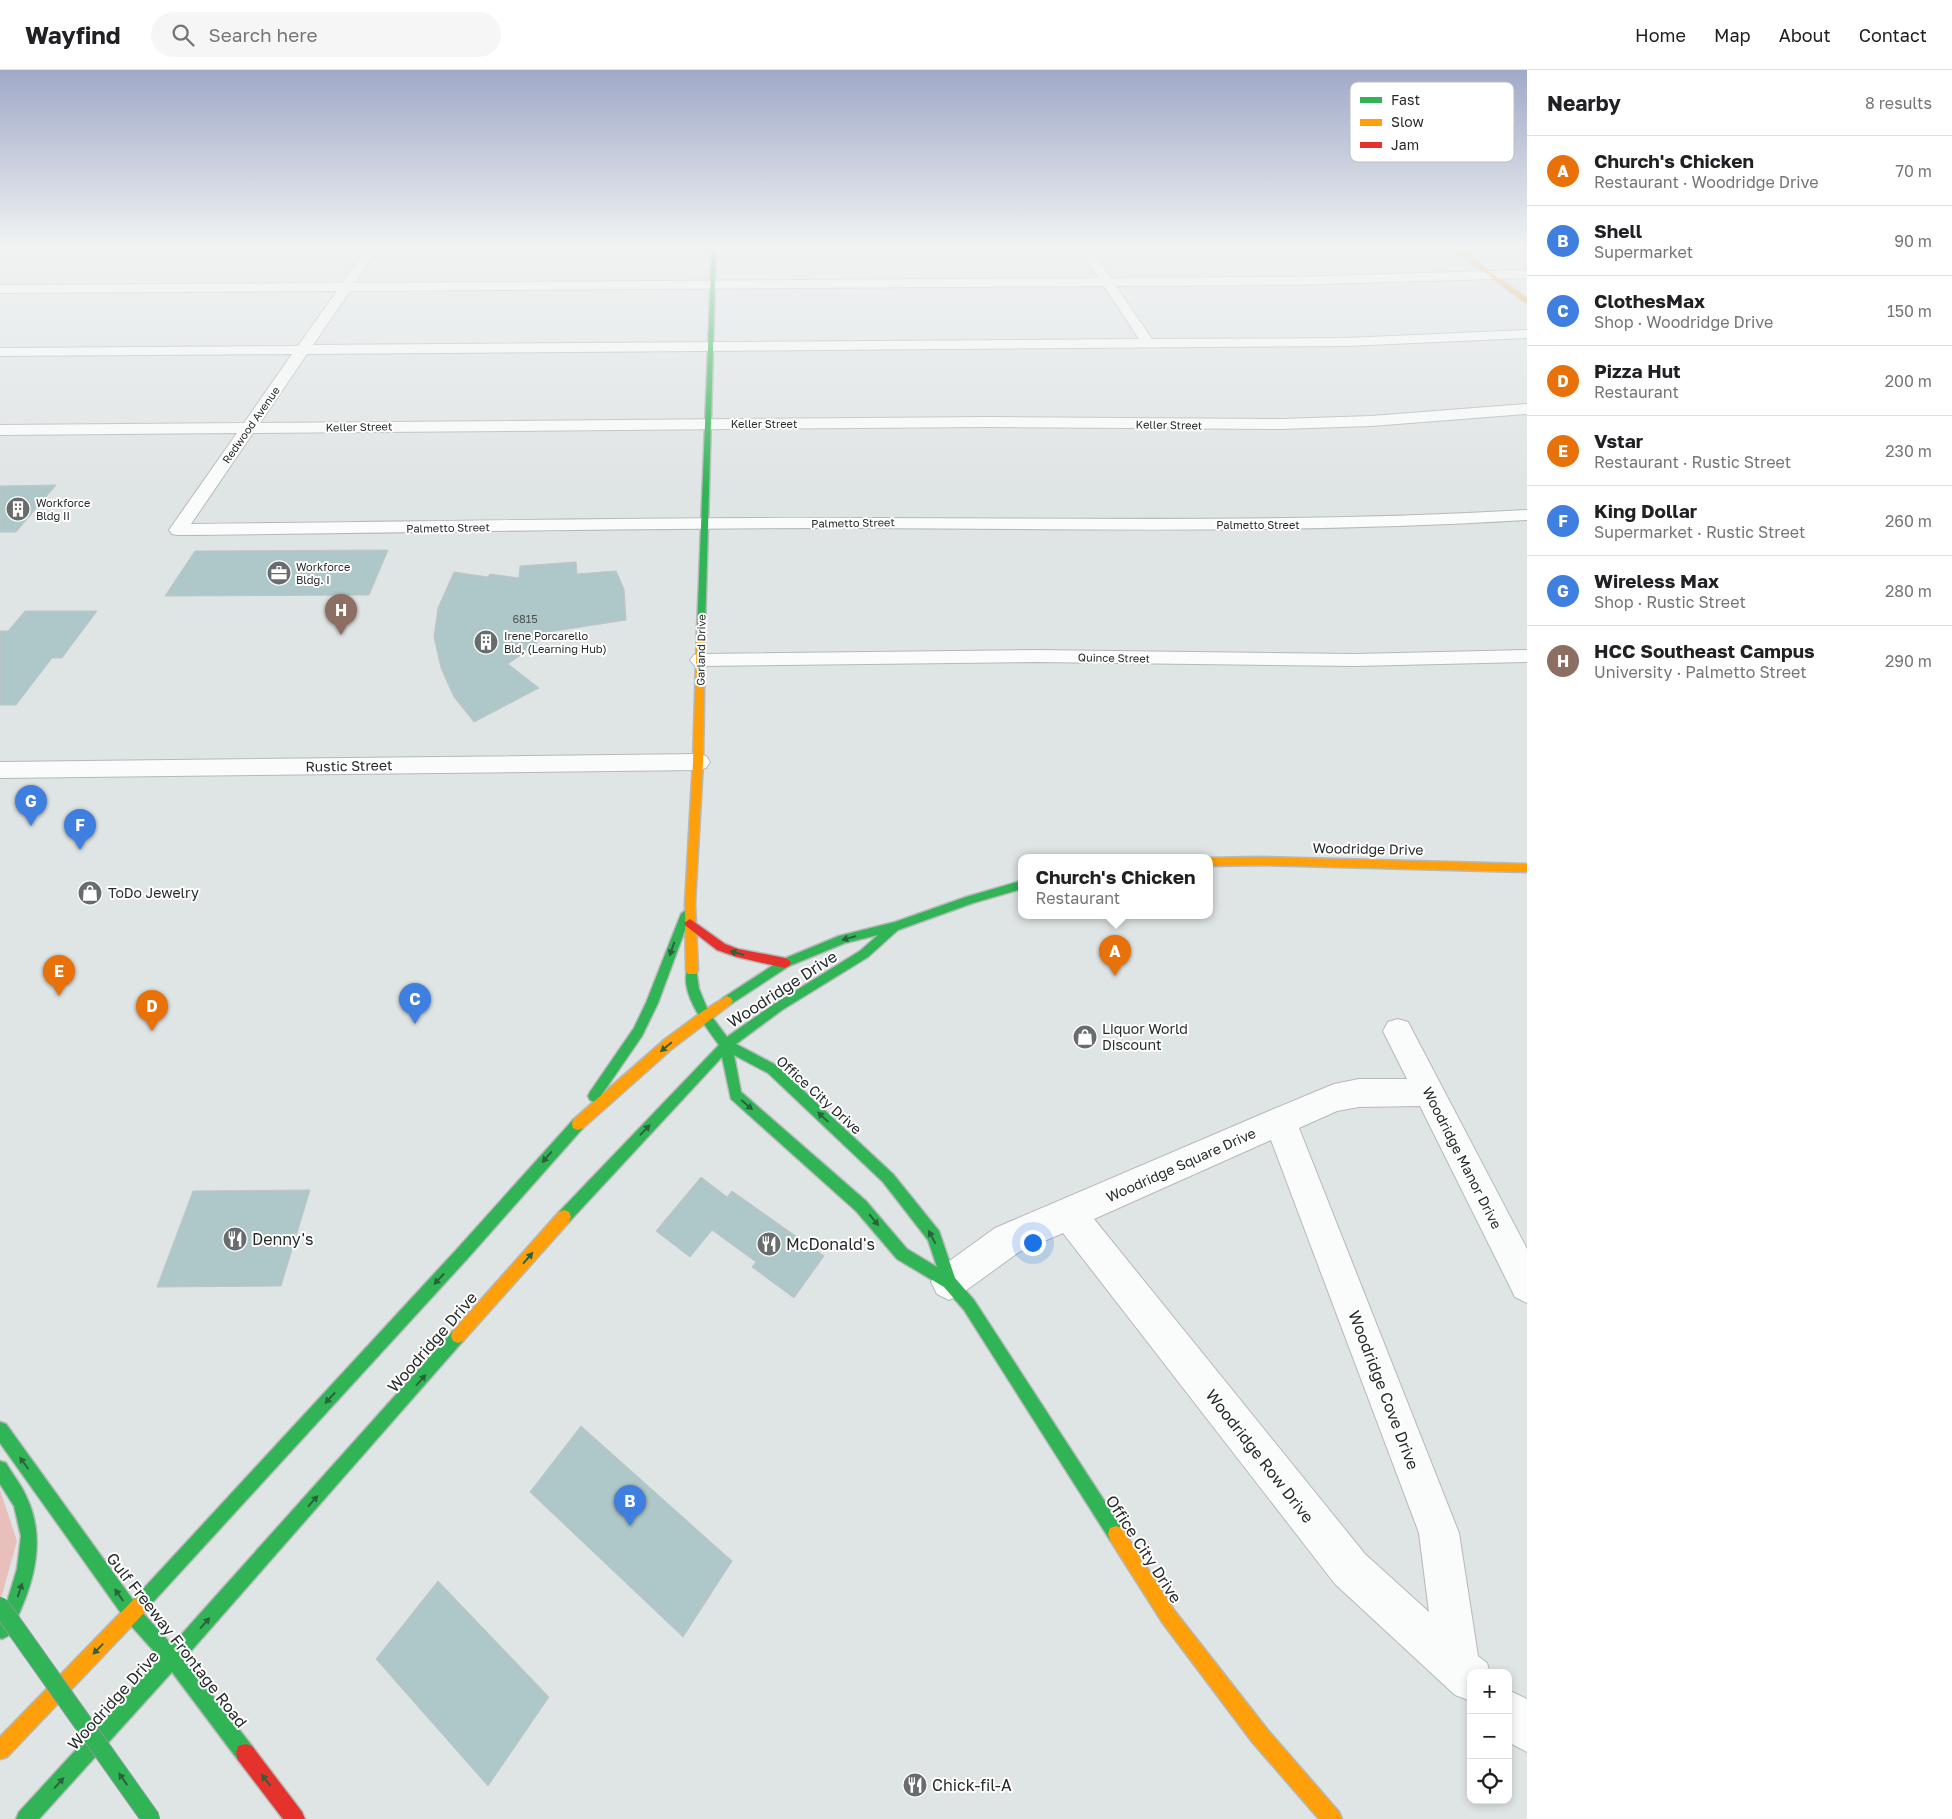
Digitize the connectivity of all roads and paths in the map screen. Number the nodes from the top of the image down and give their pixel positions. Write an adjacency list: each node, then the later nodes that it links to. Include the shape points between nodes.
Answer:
1 (320, 327): 7 (street, Redwood Avenue)
2 (711, 327): 6 (main road, Garland Drive)
3 (1137, 327): 5 (street)
4 (1527, 334): 5 (street, via 1347,342)
5 (1148, 343): 6 (street)
6 (711, 346): 7 (street); 10 (main road, Garland Drive)
7 (304, 350): 8 (street); 11 (street, Redwood Avenue)
8 (0, 352)
9 (1527, 408): 10 (street, Keller Street, via 1371,421 1281,424)
10 (708, 424): 11 (street, Keller Street); 14 (main road, Garland Drive)
11 (248, 428): 12 (street, Keller Street); 15 (street, Redwood Avenue)
12 (0, 430)
13 (1527, 515): 14 (street, Palmetto Street, via 1270,526 919,522)
14 (703, 525): 15 (street, Palmetto Street); 17 (main road, Garland Drive)
15 (178, 530)
16 (1527, 656): 17 (street, Quince Street, via 1328,660 1035,656)
17 (701, 660): 18 (main road, Garland Drive)
18 (698, 762): 19 (street, Rustic Street); 23 (main road, Garland Drive)
19 (0, 770)
20 (1213, 862): 21 (main road, Woodridge Drive)
21 (1527, 868)
22 (1018, 887): 25 (main road, Woodridge Drive)
23 (690, 904): 24 (main road, Garland Drive); 32 (main road, one-way to 32, via 671,948 662,982 637,1033)
24 (690, 923): 26 (main road, one-way to 24, via 722,947); 27 (main road, Garland Drive, via 693,988)
25 (896, 926): 26 (main road, Woodridge Drive, one-way to 26, via 843,939); 29 (main road, Woodridge Drive, via 864,954 778,1007)
26 (785, 963): 27 (main road, Woodridge Drive)
27 (704, 1016): 29 (main road, Garland Drive); 32 (main road, Woodridge Drive, one-way to 32)
28 (1398, 1031): 30 (street, Woodridge Manor Drive)
29 (726, 1045): 34 (main road, Office City Drive, one-way to 29, via 934,1236 888,1178 772,1069); 34 (main road, Office City Drive, one-way to 34, via 736,1095 861,1206 902,1254); 41 (main road, Woodridge Drive, one-way to 29, via 578,1201)
30 (1428, 1092): 31 (street, Woodridge Square Drive, via 1359,1093 1334,1098); 35 (street, Woodridge Manor Drive)
31 (1280, 1121): 33 (street, Woodridge Square Drive); 42 (street, Woodridge Cove Drive, via 1439,1533)
32 (572, 1129): 39 (main road, Woodridge Drive, one-way to 39, via 463,1253)
33 (1069, 1214): 34 (street, Woodridge Square Drive, via 1007,1240); 42 (street, Woodridge Row Drive, via 1350,1569)
34 (949, 1282): 49 (main road, Office City Drive, via 969,1305 1168,1616 1260,1736)
35 (1527, 1285)
36 (0, 1430): 39 (main road, Gulf Freeway Frontage Road, one-way to 36)
37 (0, 1469): 40 (main road, one-way to 37, via 22,1586 28,1544 24,1507)
38 (0, 1606): 47 (main road, one-way to 38, bridge)
39 (132, 1614): 41 (main road, Gulf Freeway Frontage Road); 45 (main road, Woodridge Drive, one-way to 45)
40 (0, 1634)
41 (173, 1659): 46 (main road, Woodridge Drive, one-way to 41); 48 (main road, Gulf Freeway Frontage Road, one-way to 41)
42 (1464, 1673)
43 (1510, 1714): 44 (street)
44 (1527, 1729)
45 (0, 1750)
46 (26, 1819)
47 (151, 1819)
48 (295, 1819)
49 (1332, 1819)

